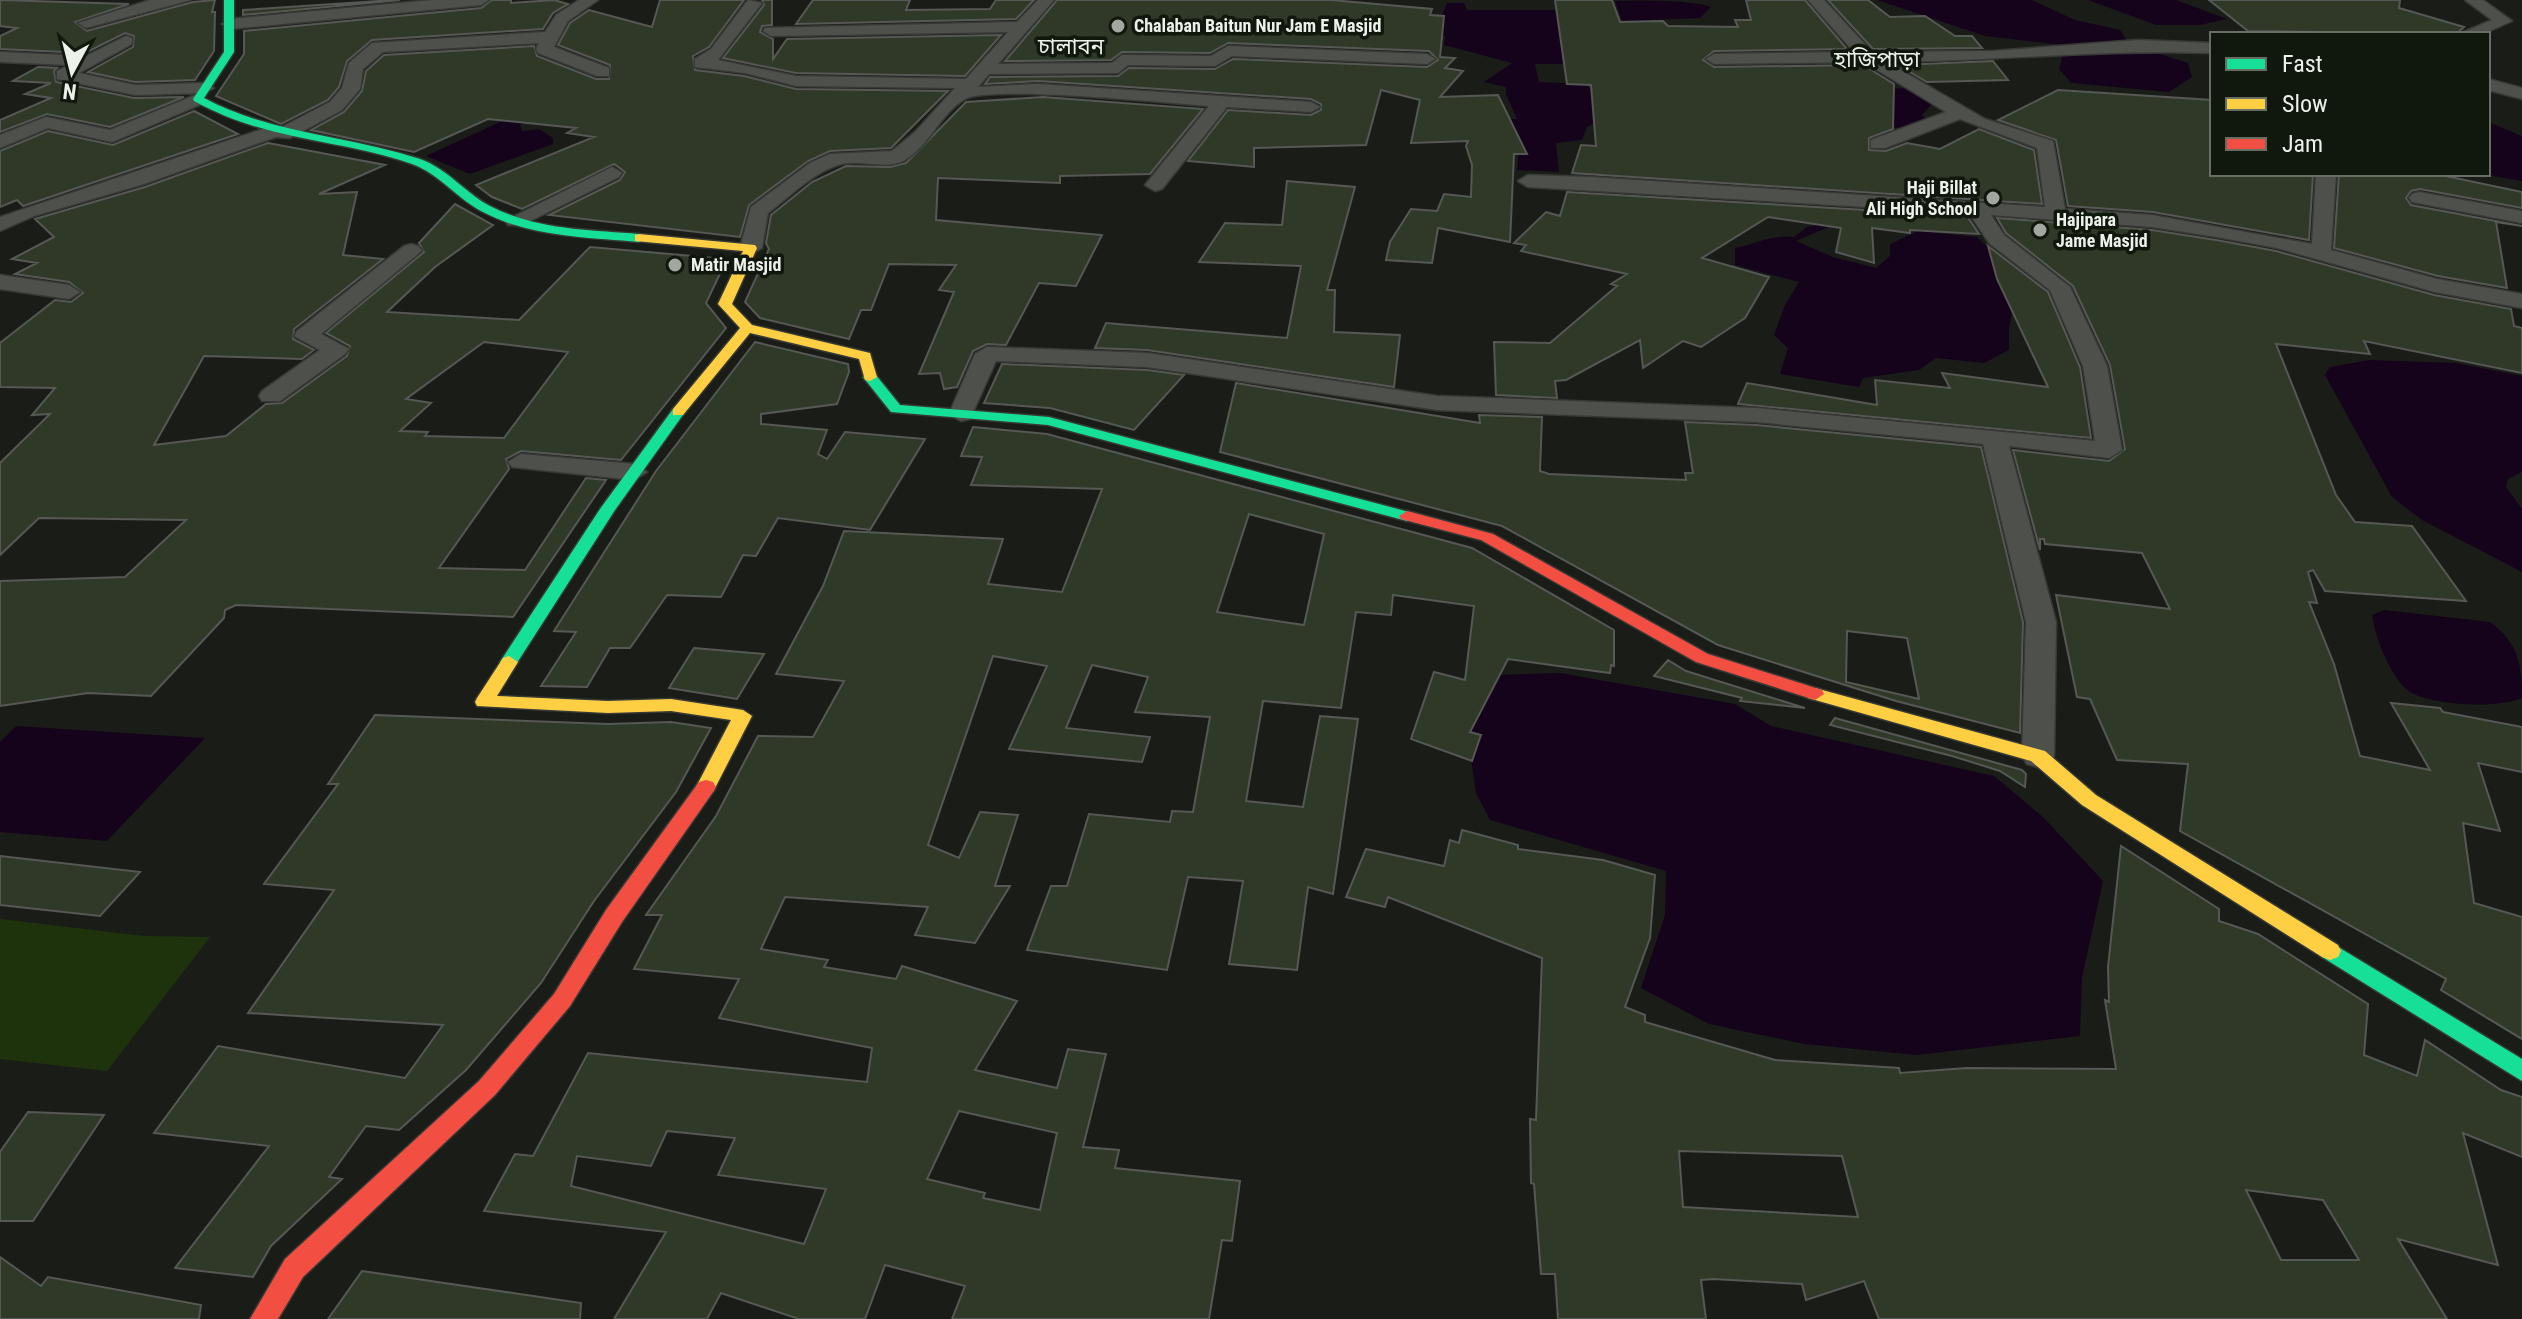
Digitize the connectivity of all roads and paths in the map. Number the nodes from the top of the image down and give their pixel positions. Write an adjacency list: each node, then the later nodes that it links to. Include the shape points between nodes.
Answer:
1 (183, 0): 9 (street)
2 (229, 0): 10 (street)
3 (481, 0): 10 (street)
4 (590, 0): 14 (street, via 562,18)
5 (1046, 0): 11 (street)
6 (1816, 0): 17 (street)
7 (2473, 0): 13 (street, via 2504,21)
8 (754, 3): 23 (street, via 717,53 701,63 796,81)
9 (86, 23)
10 (230, 24): 25 (street, via 229,52)
11 (1023, 27): 12 (street); 23 (street)
12 (771, 31)
13 (2473, 32)
14 (551, 37): 22 (street, via 544,49); 30 (street, via 378,47 355,67 351,89 336,106)
15 (126, 41): 21 (street)
16 (2210, 48): 17 (street, via 2138,45 1993,56)
17 (1866, 56): 20 (street); 29 (street)
18 (4, 59): 21 (street)
19 (1427, 59): 23 (street, via 1228,51 1215,61 1122,60 1118,68)
20 (1714, 59)
21 (91, 61): 25 (street, via 63,75 135,90)
22 (603, 72)
23 (971, 82): 27 (street); 43 (street, via 897,157 837,158 758,211)
24 (2490, 85): 26 (street)
25 (202, 93): 30 (street, via 221,116); 31 (street, via 112,136 46,122)
26 (2522, 94)
27 (1222, 101): 28 (street); 36 (street)
28 (1311, 107)
29 (1960, 113): 32 (street); 39 (street, via 2046,145)
30 (278, 133): 41 (street, via 416,161 449,176 471,201); 42 (street)
31 (0, 142)
32 (1878, 144)
33 (612, 173): 41 (street)
34 (2326, 176): 45 (street)
35 (1528, 181): 38 (street)
36 (1155, 185)
37 (2419, 198): 40 (street)
38 (1976, 208): 39 (street); 52 (street, via 1996,239 2059,287 2095,366 2109,450)
39 (2056, 213): 45 (street, via 2152,221)
40 (2522, 217)
41 (515, 221): 43 (street, via 556,230)
42 (0, 225)
43 (751, 248): 49 (street, via 725,304)
44 (411, 250): 50 (street, via 305,336 337,349)
45 (2320, 254): 48 (street)
46 (0, 282): 47 (street)
47 (69, 292)
48 (2522, 301)
49 (747, 328): 51 (street, via 865,356 871,379 896,409); 54 (street, via 700,381)
50 (271, 396)
51 (961, 414): 52 (street, via 987,354 1147,360 1437,403 1756,415); 55 (street, via 1049,421 1487,537 1702,658 1885,716)
52 (1994, 437): 55 (street, via 2041,622)
53 (521, 462): 54 (street)
54 (634, 472): 57 (street, via 484,702 671,705 743,716 697,803 614,916 562,1000 487,1088 294,1268)
55 (2038, 756): 56 (street, via 2089,800)
56 (2522, 1071)
57 (263, 1319)

